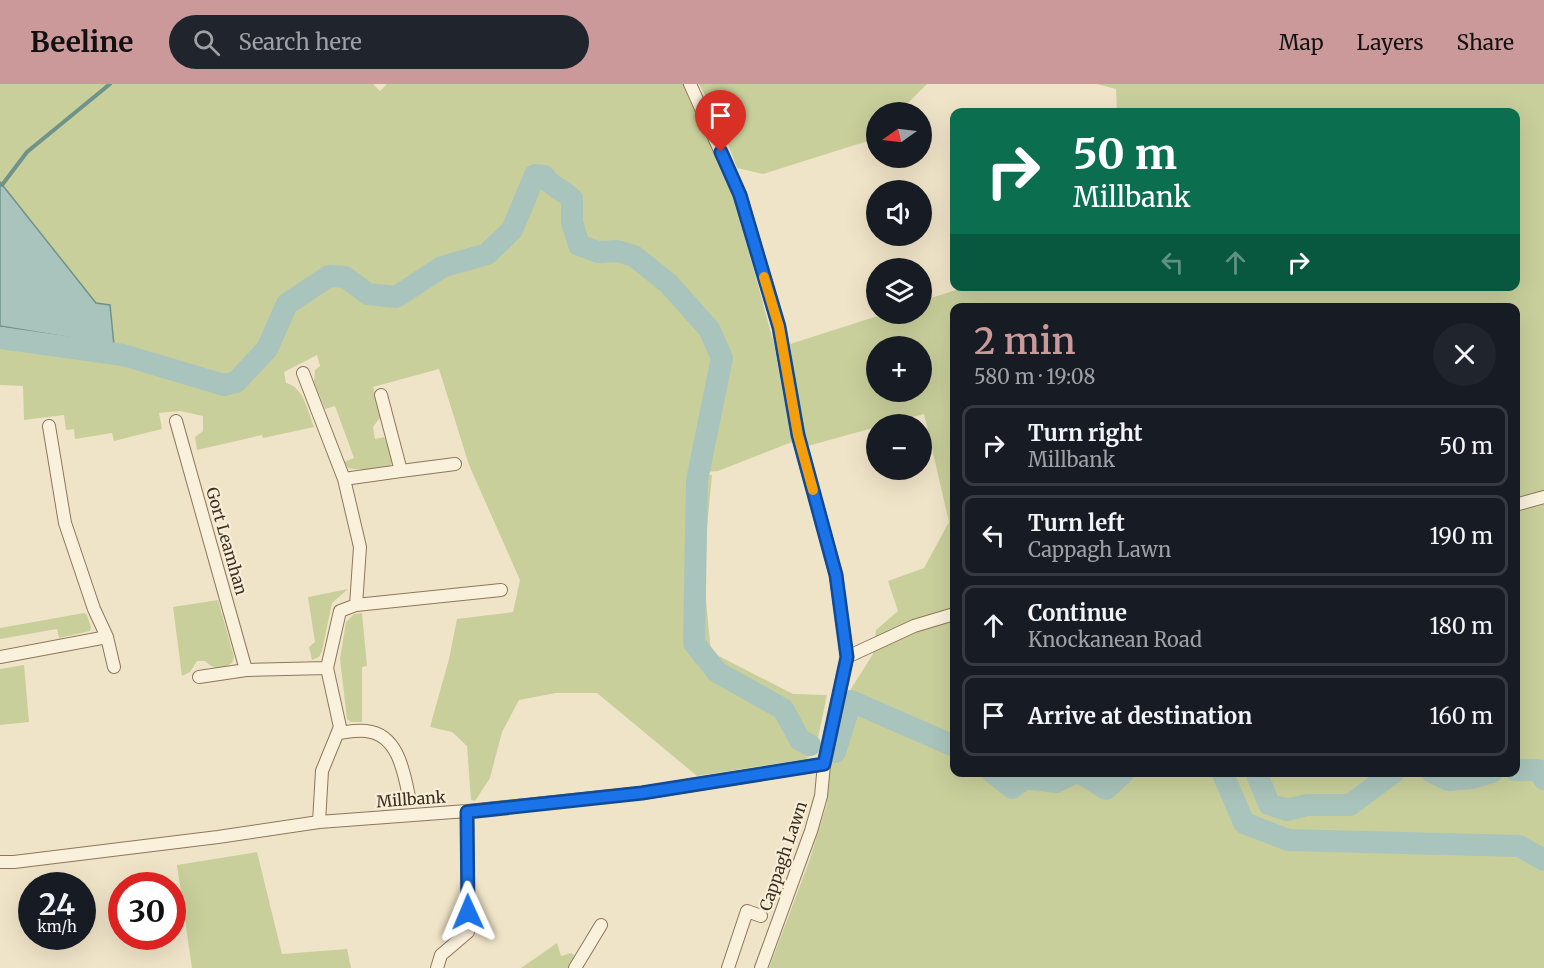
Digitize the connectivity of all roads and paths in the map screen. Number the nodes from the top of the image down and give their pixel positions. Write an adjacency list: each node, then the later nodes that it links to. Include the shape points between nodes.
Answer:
1 (690, 84): 16 (street, Cappagh Lawn, via 740,195 779,327 798,435 836,575)
2 (303, 373): 8 (street)
3 (381, 395): 7 (street)
4 (176, 421): 19 (street, Gort Leamhan)
5 (49, 426): 14 (street, via 65,523)
6 (455, 464): 7 (street)
7 (401, 471): 8 (street)
8 (344, 479): 12 (street, via 360,547)
9 (1544, 497): 10 (street)
10 (1520, 504)
11 (501, 590): 12 (street)
12 (356, 605): 18 (street, via 340,611)
13 (950, 615): 16 (street, via 914,626)
14 (107, 637): 15 (street); 17 (street)
15 (0, 657)
16 (847, 657): 22 (street, Cappagh Lawn)
17 (114, 668)
18 (327, 668): 19 (street); 21 (street)
19 (246, 670): 20 (street)
20 (199, 677)
21 (338, 733): 23 (street, via 366,730 389,742 405,775); 25 (street, via 322,771)
22 (824, 764): 24 (street, Millbank, via 642,793); 32 (street, Cappagh Lawn, via 811,831)
23 (409, 798)
24 (467, 812): 25 (street, Millbank); 29 (street, via 468,932 441,955)
25 (319, 822): 26 (street, Millbank)
26 (0, 862)
27 (761, 916): 31 (street, via 747,912)
28 (601, 925): 30 (street)
29 (437, 968)
30 (575, 968)
31 (728, 968)
32 (761, 968)

